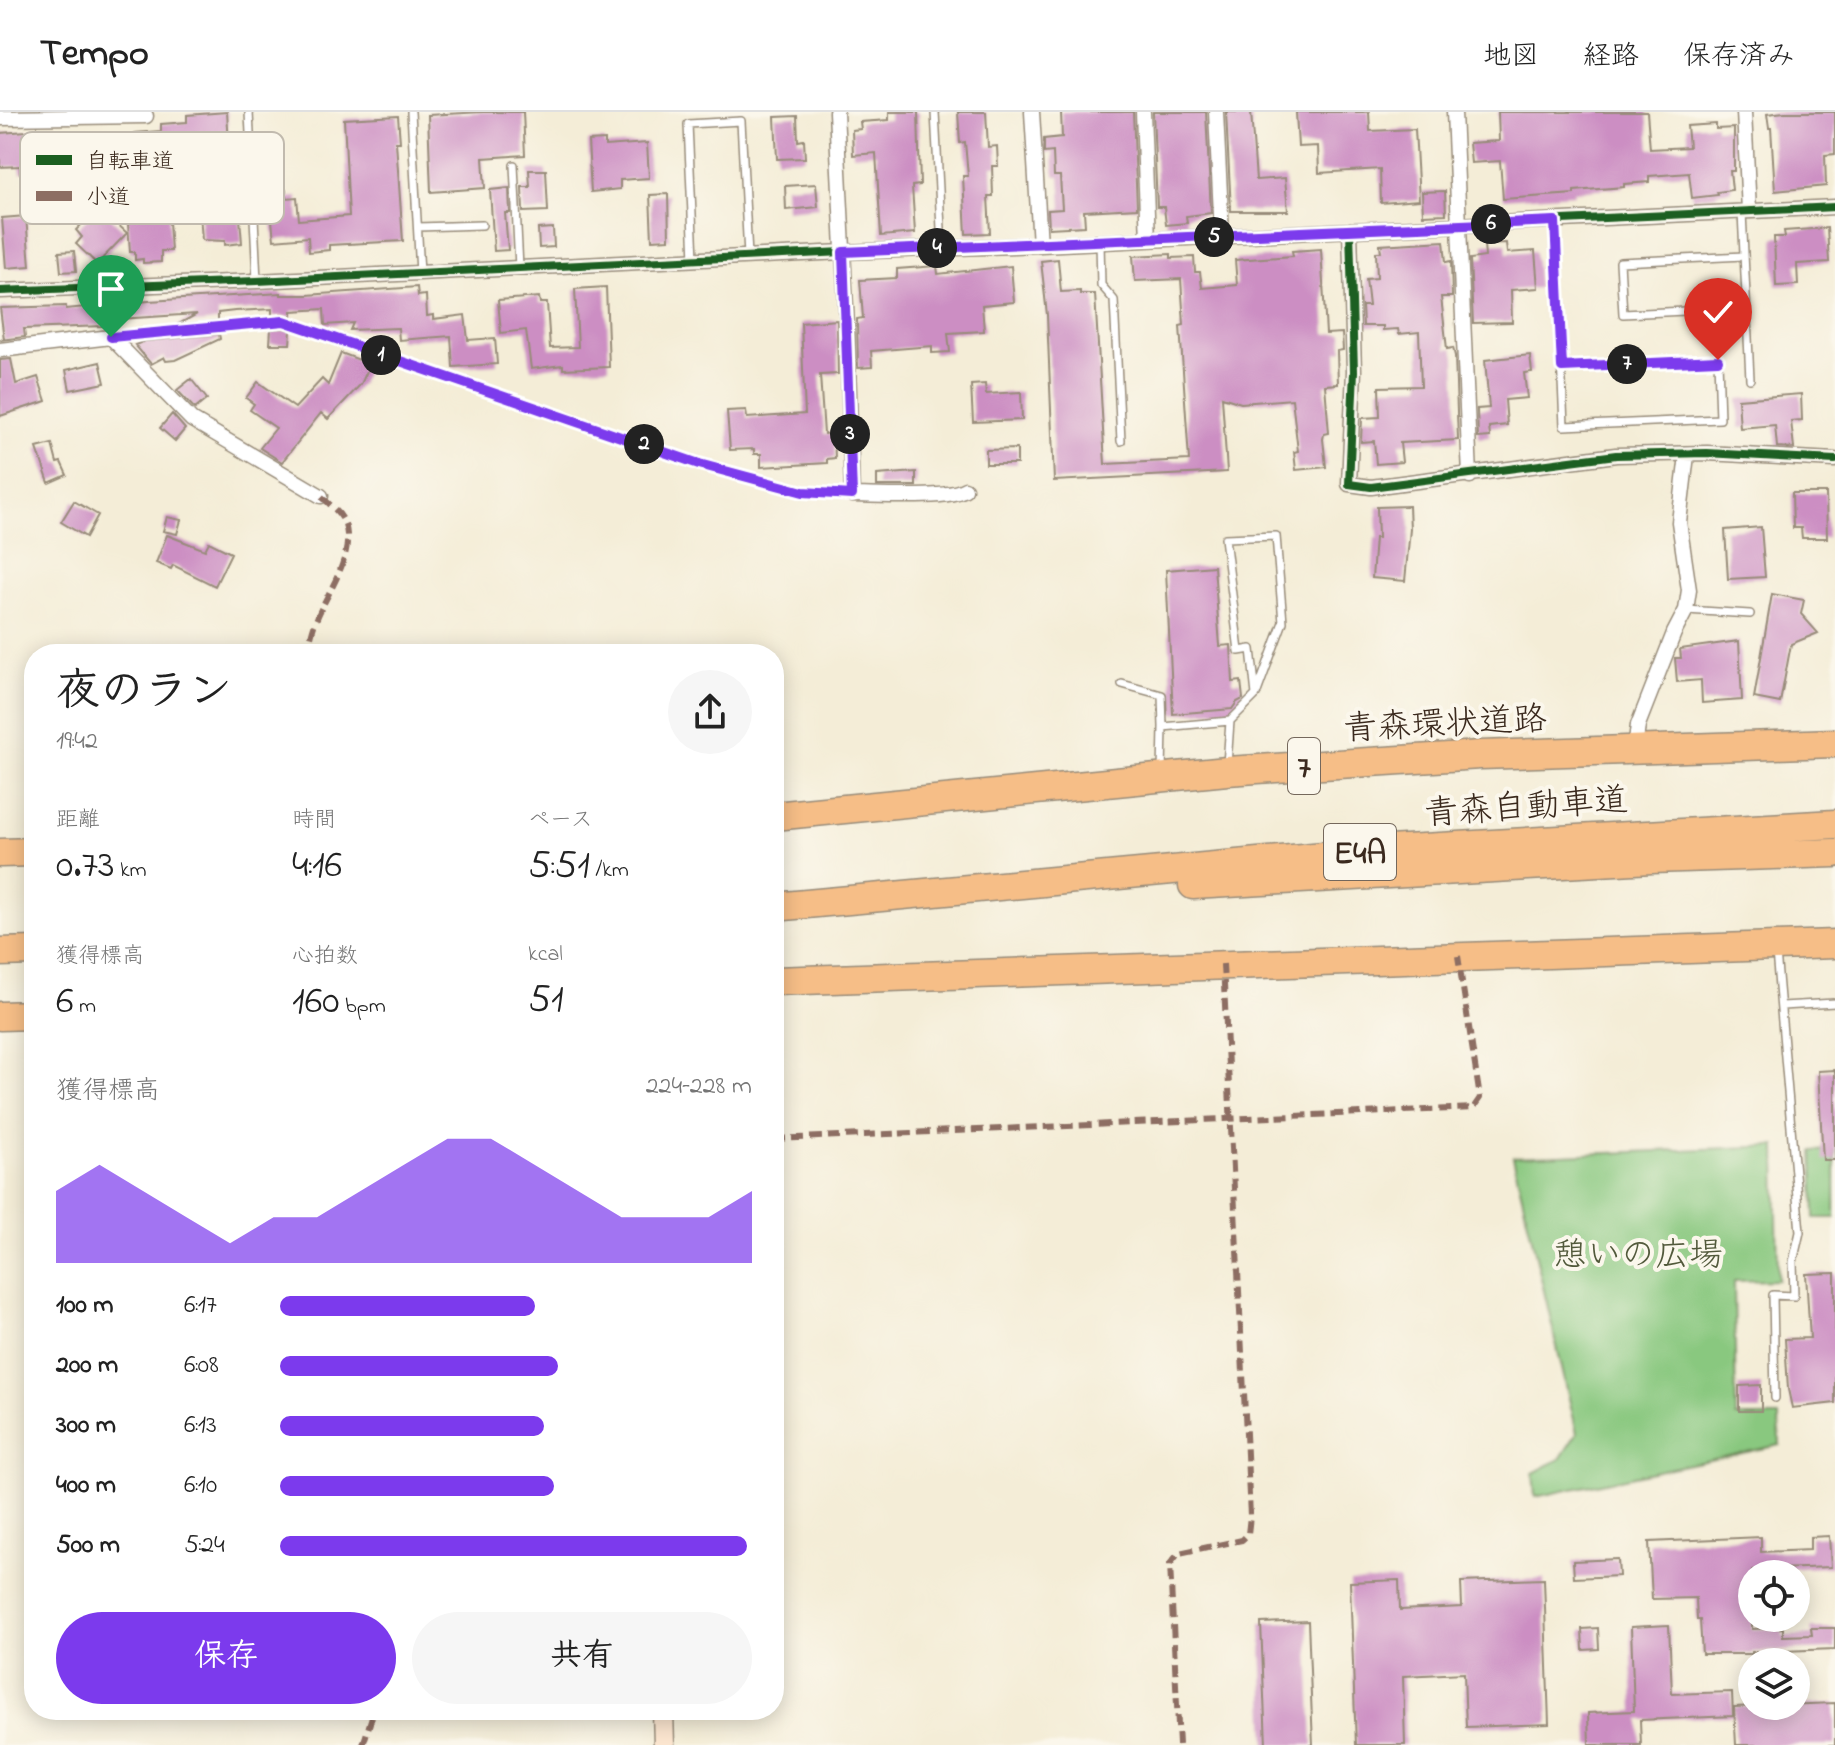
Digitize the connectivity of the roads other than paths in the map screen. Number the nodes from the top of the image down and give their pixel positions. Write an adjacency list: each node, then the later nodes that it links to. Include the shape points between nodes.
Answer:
1 (249, 112): 12 (lane)
2 (411, 112): 20 (lane)
3 (836, 112): 27 (street)
4 (935, 112): 26 (lane)
5 (1032, 112): 25 (street)
6 (1143, 112): 23 (street)
7 (1216, 112): 22 (street)
8 (1454, 112): 19 (street)
9 (1744, 112): 15 (street)
10 (146, 116): 11 (street)
11 (0, 118)
12 (250, 132)
13 (514, 165): 31 (lane)
14 (1835, 207): 15 (street)
15 (1746, 211): 16 (street); 29 (lane)
16 (1555, 221): 19 (street); 38 (lane)
17 (254, 224): 33 (lane)
18 (482, 225): 20 (lane)
19 (1459, 225): 21 (street); 43 (street)
20 (418, 227): 32 (lane)
21 (1350, 230): 22 (street); 43 (street, via 1354,371 1349,484 1371,487)
22 (1222, 236): 23 (street)
23 (1148, 240): 24 (street)
24 (1100, 242): 25 (street); 40 (lane, via 1101,285 1114,300)
25 (1040, 245): 26 (street)
26 (942, 248): 27 (street)
27 (843, 252): 28 (street); 45 (street)
28 (748, 256): 30 (street); 30 (lane, via 741,121 688,124)
29 (1744, 256): 35 (lane); 35 (lane, via 1620,262 1622,301 1623,314)
30 (694, 259): 31 (street)
31 (519, 268): 32 (street)
32 (420, 273): 33 (street)
33 (257, 281): 34 (street)
34 (0, 291)
35 (1747, 308): 39 (lane)
36 (111, 337): 37 (street); 45 (lane, via 284,321 699,464 803,492); 46 (street, via 192,420)
37 (0, 350)
38 (1562, 367): 38 (lane, via 1564,426 1720,419 1718,360)
39 (1750, 379)
40 (1121, 441)
41 (1687, 455): 42 (street); 43 (street, via 1616,455); 47 (street, via 1679,522 1689,590)
42 (1835, 460)
43 (1470, 476)
44 (965, 489): 45 (street, via 943,496)
45 (852, 495)
46 (321, 496)
47 (1686, 610): 48 (lane); 54 (street, via 1638,725)
48 (1750, 614)
49 (1122, 684): 52 (lane, via 1162,695)
50 (1256, 695): 50 (lane, via 1283,622 1276,536 1225,538 1239,651 1251,649); 51 (lane)
51 (1230, 721): 52 (lane); 55 (lane)
52 (1163, 727): 56 (lane)
53 (1835, 743): 54 (highway, 青森環状道路 / 7)
54 (1635, 749): 55 (highway, 青森環状道路 / 7)
55 (1227, 771): 56 (highway, 青森環状道路 / 7)
56 (1162, 777): 57 (highway, 青森環状道路 / 7)
57 (784, 815)
58 (1835, 824): 62 (highway, 青森自動車道 / E4A, via 1388,850)
59 (24, 852): 60 (highway)
60 (0, 853)
61 (1835, 853): 62 (highway, 青森自動車道 / E4A)
62 (887, 898): 63 (highway, 青森自動車道 / E4A)
63 (784, 906)
64 (1835, 944): 65 (highway)
65 (1775, 946): 68 (highway); 70 (lane)
66 (24, 951): 67 (highway)
67 (0, 952)
68 (784, 981)
69 (1835, 1003): 70 (lane)
70 (1782, 1006): 73 (lane, via 1800,1232 1793,1262 1794,1296 1773,1295)
71 (24, 1015): 72 (highway)
72 (0, 1016)
73 (1775, 1398)
74 (663, 1720): 75 (street)
75 (664, 1745)

